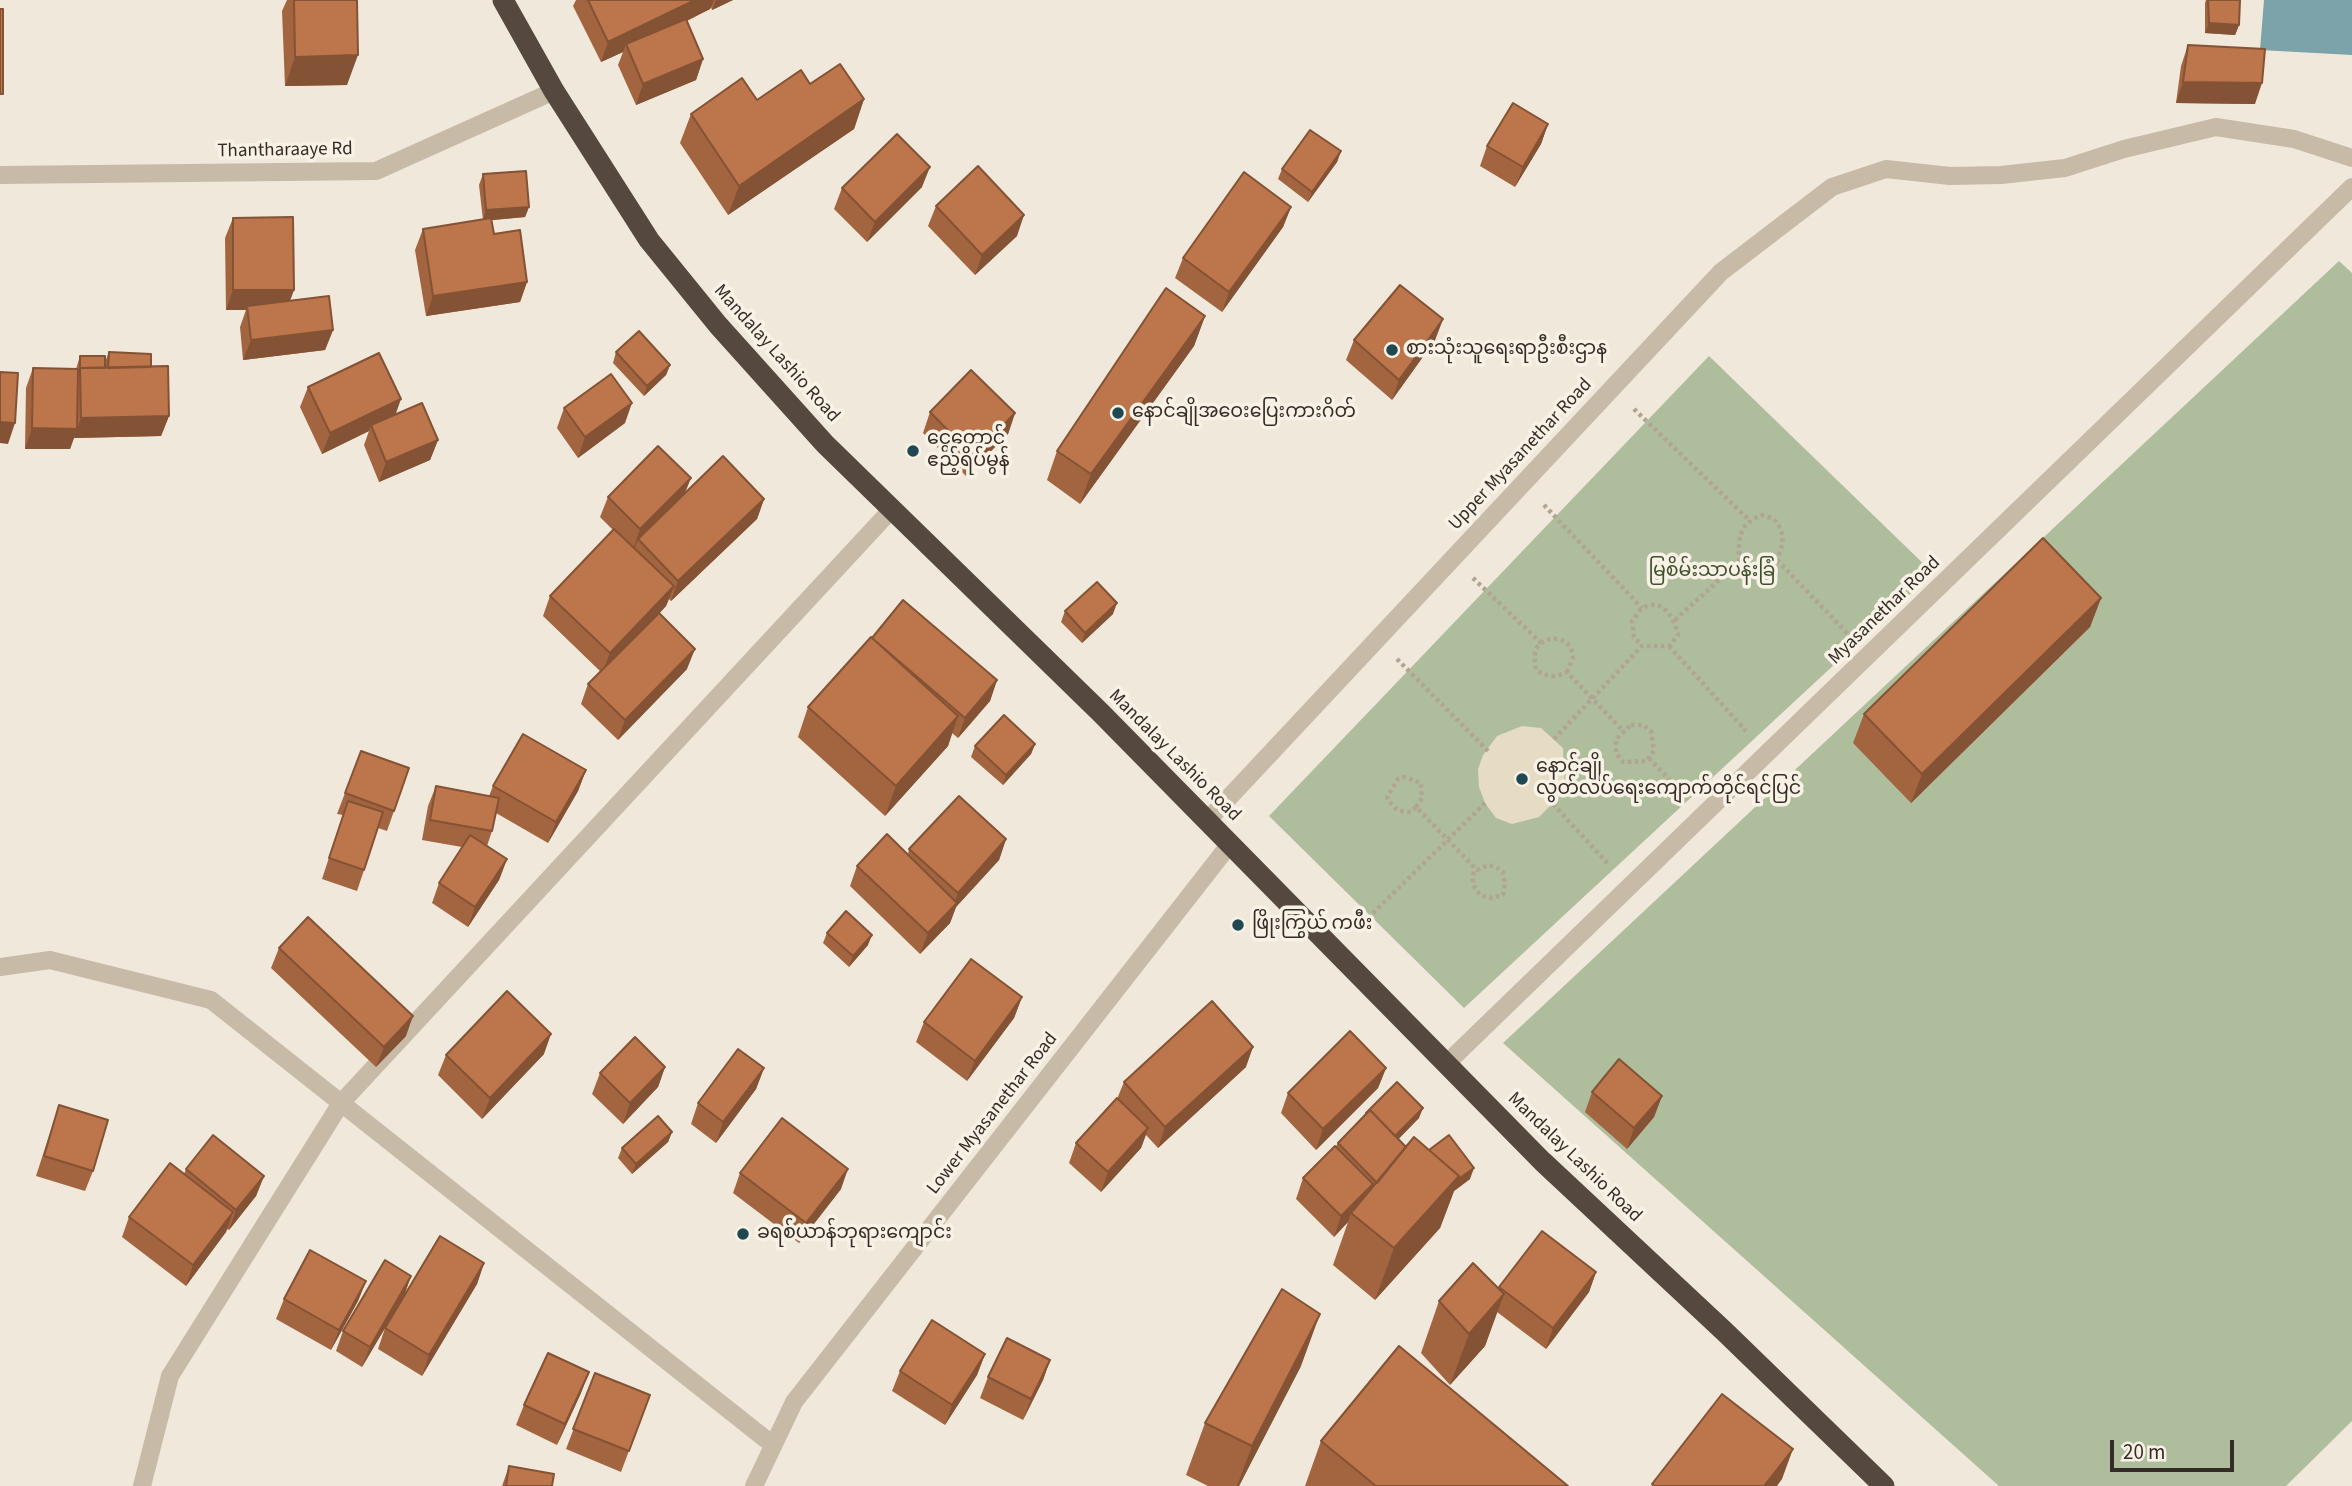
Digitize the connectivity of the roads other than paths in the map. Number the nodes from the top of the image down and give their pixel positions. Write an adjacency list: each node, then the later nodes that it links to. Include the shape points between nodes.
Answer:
1 (503, 0): 2 (highway, Mandalay Lashio Road)
2 (554, 90): 4 (street, Thantharaaye Rd, via 376,171); 6 (highway, Mandalay Lashio Road, via 649,240 825,444)
3 (2352, 158): 7 (street, Upper Myasanethar Road, via 2294,139 2216,127 2065,168 1950,176 1886,169 1832,187 1721,272)
4 (0, 176)
5 (2352, 187): 10 (street, Myasanethar Road)
6 (892, 509): 7 (highway, Mandalay Lashio Road); 11 (street)
7 (1207, 821): 8 (highway, Mandalay Lashio Road)
8 (1230, 845): 10 (highway, Mandalay Lashio Road); 12 (street, Lower Myasanethar Road, via 794,1402)
9 (0, 967): 11 (street, via 50,960 211,1000)
10 (1446, 1064): 15 (highway, Mandalay Lashio Road)
11 (341, 1103): 12 (street); 13 (street, via 170,1376)
12 (774, 1445): 14 (street, Lower Myasanethar Road)
13 (142, 1486)
14 (754, 1486)
15 (1884, 1486)

